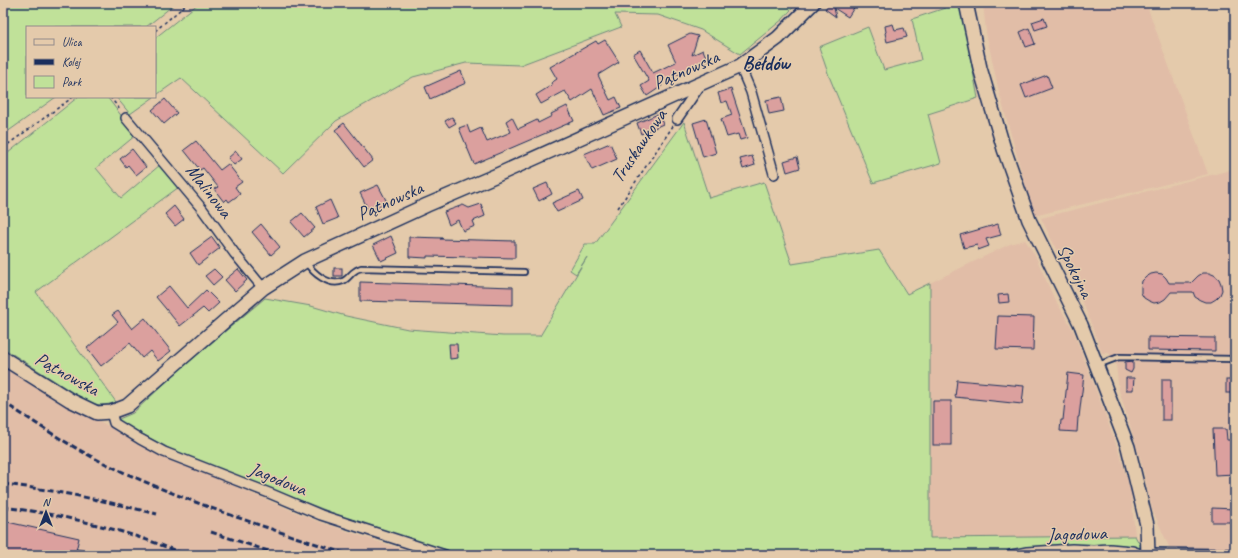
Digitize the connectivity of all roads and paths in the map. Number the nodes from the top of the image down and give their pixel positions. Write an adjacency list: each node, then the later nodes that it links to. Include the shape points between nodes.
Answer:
1 (188, 3): 4 (path)
2 (813, 3): 5 (street, Pątnowska, via 778,38)
3 (966, 3): 19 (street, Spokojna, via 982,76 1004,150 1029,220 1082,325)
4 (156, 30)
5 (740, 66): 6 (street, Pątnowska); 12 (street, via 751,92)
6 (700, 84): 10 (street, Truskawkowa); 14 (street, Pątnowska)
7 (72, 98): 11 (path)
8 (111, 98): 9 (path)
9 (126, 118): 16 (street, Malinowa, via 203,210)
10 (677, 119): 13 (path, Truskawkowa)
11 (3, 148)
12 (774, 174)
13 (618, 208)
14 (305, 261): 15 (lane, via 314,273 333,282 343,281 361,268); 16 (street, Pątnowska)
15 (524, 272)
16 (263, 288): 20 (street, Pątnowska, via 127,406)
17 (3, 358): 20 (street, Pątnowska, via 70,400 97,413)
18 (1235, 359): 19 (lane, via 1119,357)
19 (1097, 365): 22 (street, Spokojna, via 1128,447 1147,525)
20 (111, 412): 23 (street, Jagodowa, via 114,423 164,452 320,515)
21 (1235, 552): 22 (lane)
22 (1146, 554): 24 (street, Jagodowa, via 1110,549 1072,549)
23 (445, 555)
24 (1011, 555)

